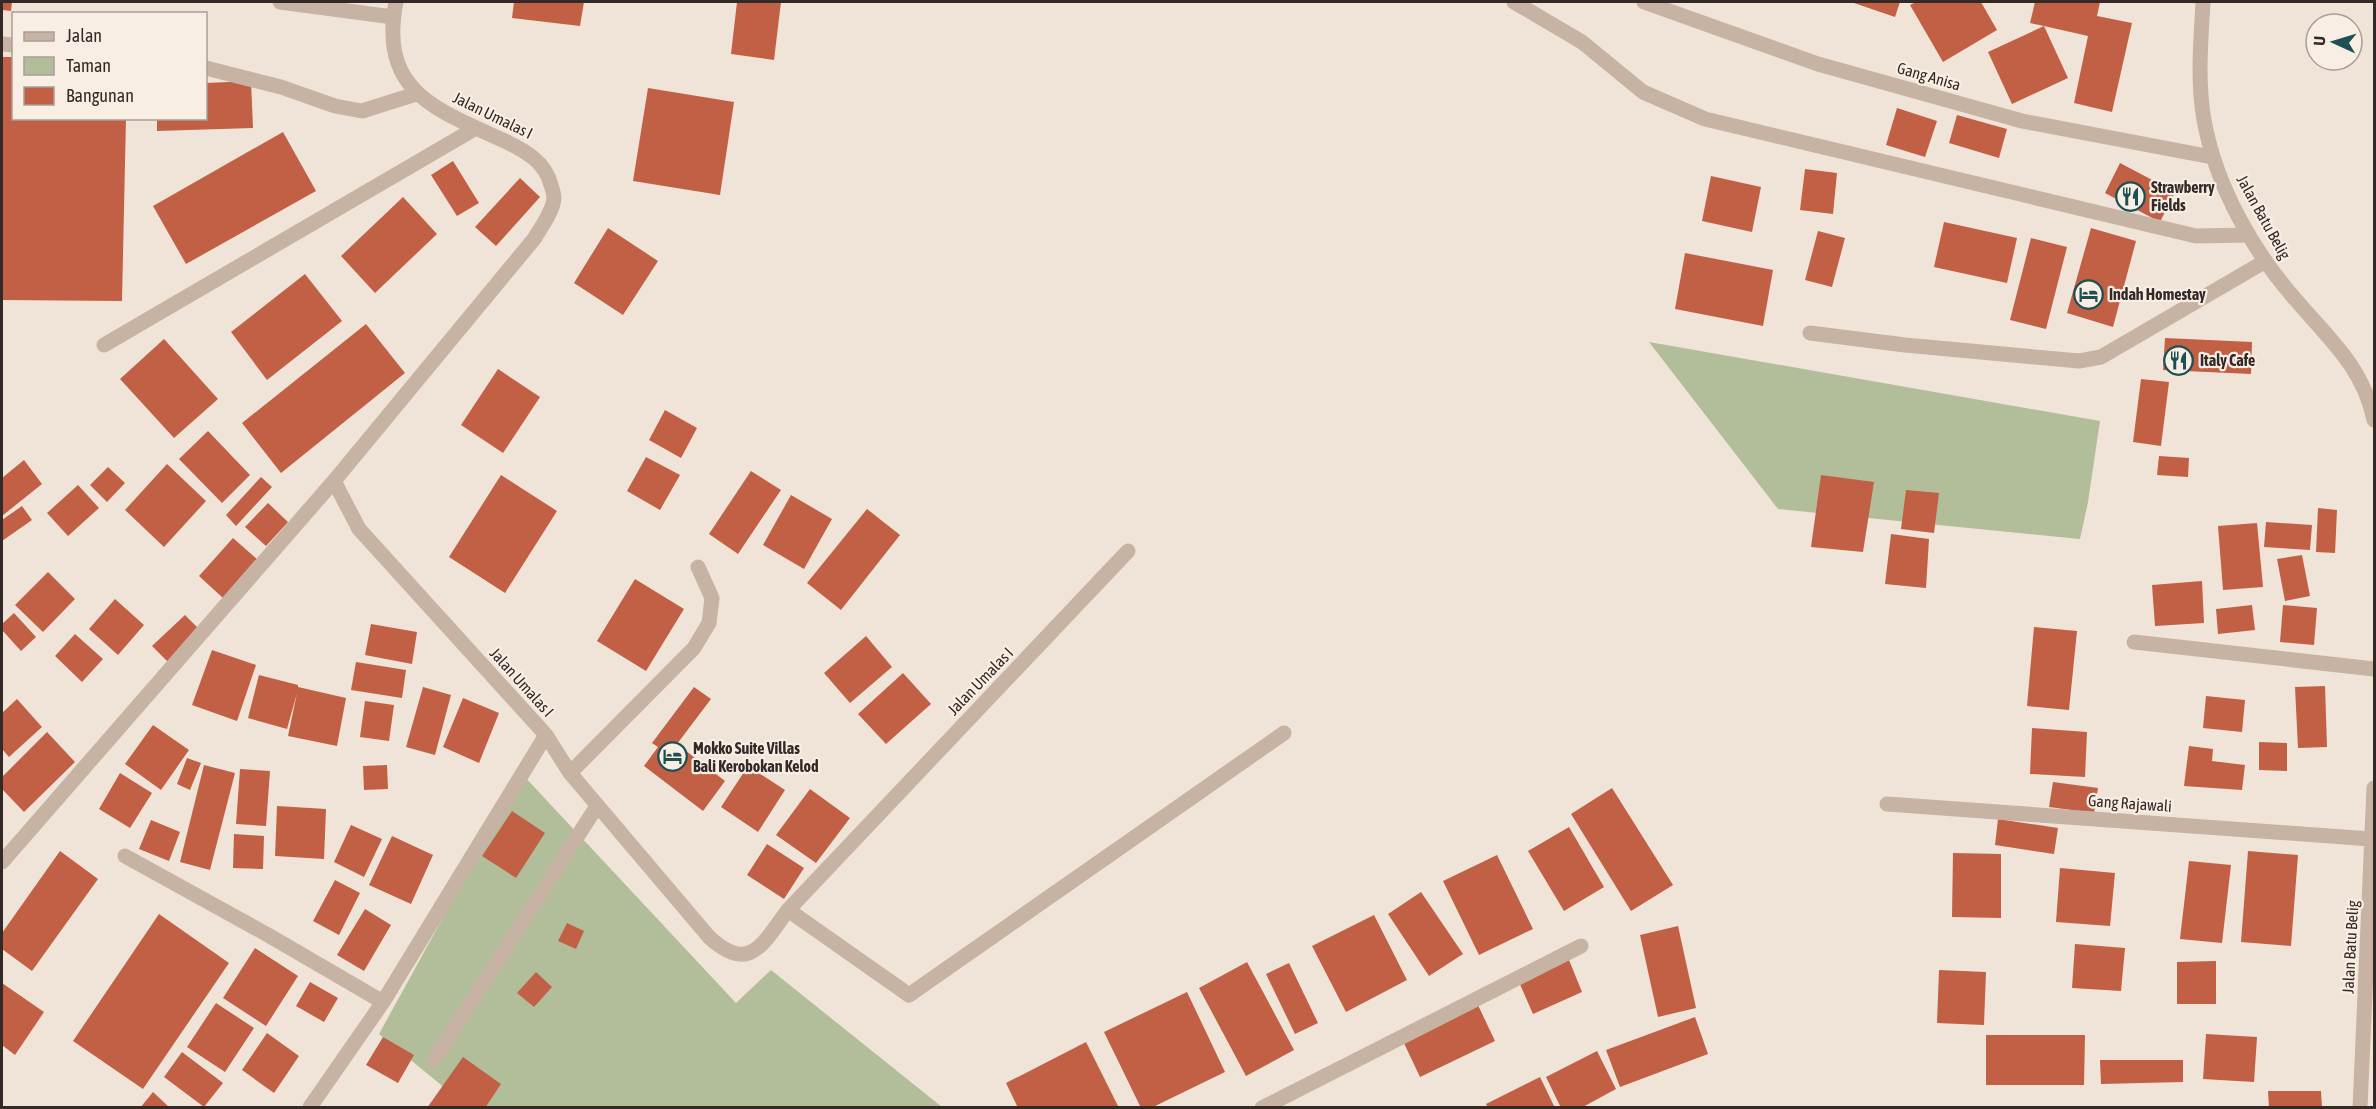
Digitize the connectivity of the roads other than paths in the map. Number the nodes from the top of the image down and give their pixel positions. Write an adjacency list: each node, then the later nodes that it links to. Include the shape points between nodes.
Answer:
1 (280, 2): 5 (street)
2 (1514, 2): 10 (street, via 1582,42 1644,92 1705,119 2196,236)
3 (1644, 2): 9 (street, Gang Anisa, via 1818,64 2022,121)
4 (2203, 2): 9 (street, Jalan Batu Belig, via 2200,76)
5 (394, 9): 7 (street, Jalan Umalas I, via 397,66)
6 (207, 68): 7 (street, via 362,111)
7 (416, 94): 8 (street, Jalan Umalas I)
8 (476, 128): 13 (street); 17 (street, Jalan Umalas I, via 530,153 540,164 549,177 554,197 547,216 534,239)
9 (2212, 157): 10 (street, Jalan Batu Belig)
10 (2249, 235): 11 (street, Jalan Batu Belig)
11 (2264, 262): 12 (street, via 2101,357 2079,361); 14 (street, Jalan Batu Belig, via 2345,354)
12 (1810, 333)
13 (104, 345)
14 (2357, 374): 15 (street); 16 (street, Jalan Batu Belig)
15 (2374, 376)
16 (2374, 420)
17 (334, 481): 23 (street, Jalan Umalas I, via 360,529); 30 (street)
18 (1128, 551): 31 (street, Jalan Umalas I)
19 (698, 567): 24 (street, via 712,598 709,623 694,648)
20 (2134, 642): 21 (street)
21 (2374, 669)
22 (1284, 733): 31 (street, via 909,995)
23 (546, 735): 24 (street, Jalan Umalas I); 33 (street)
24 (570, 773): 27 (street, Jalan Umalas I)
25 (2374, 788): 28 (street, Jalan Batu Belig)
26 (1887, 804): 28 (street, Gang Rajawali)
27 (597, 806): 31 (street, Jalan Umalas I, via 723,950 737,955 752,953); 34 (street)
28 (2370, 839): 37 (street, Jalan Batu Belig, via 2372,876)
29 (125, 856): 33 (street)
30 (2, 862)
31 (788, 910)
32 (1581, 946): 36 (street)
33 (383, 1002): 35 (street)
34 (433, 1061)
35 (310, 1107)
36 (1262, 1107)
37 (2360, 1107)

